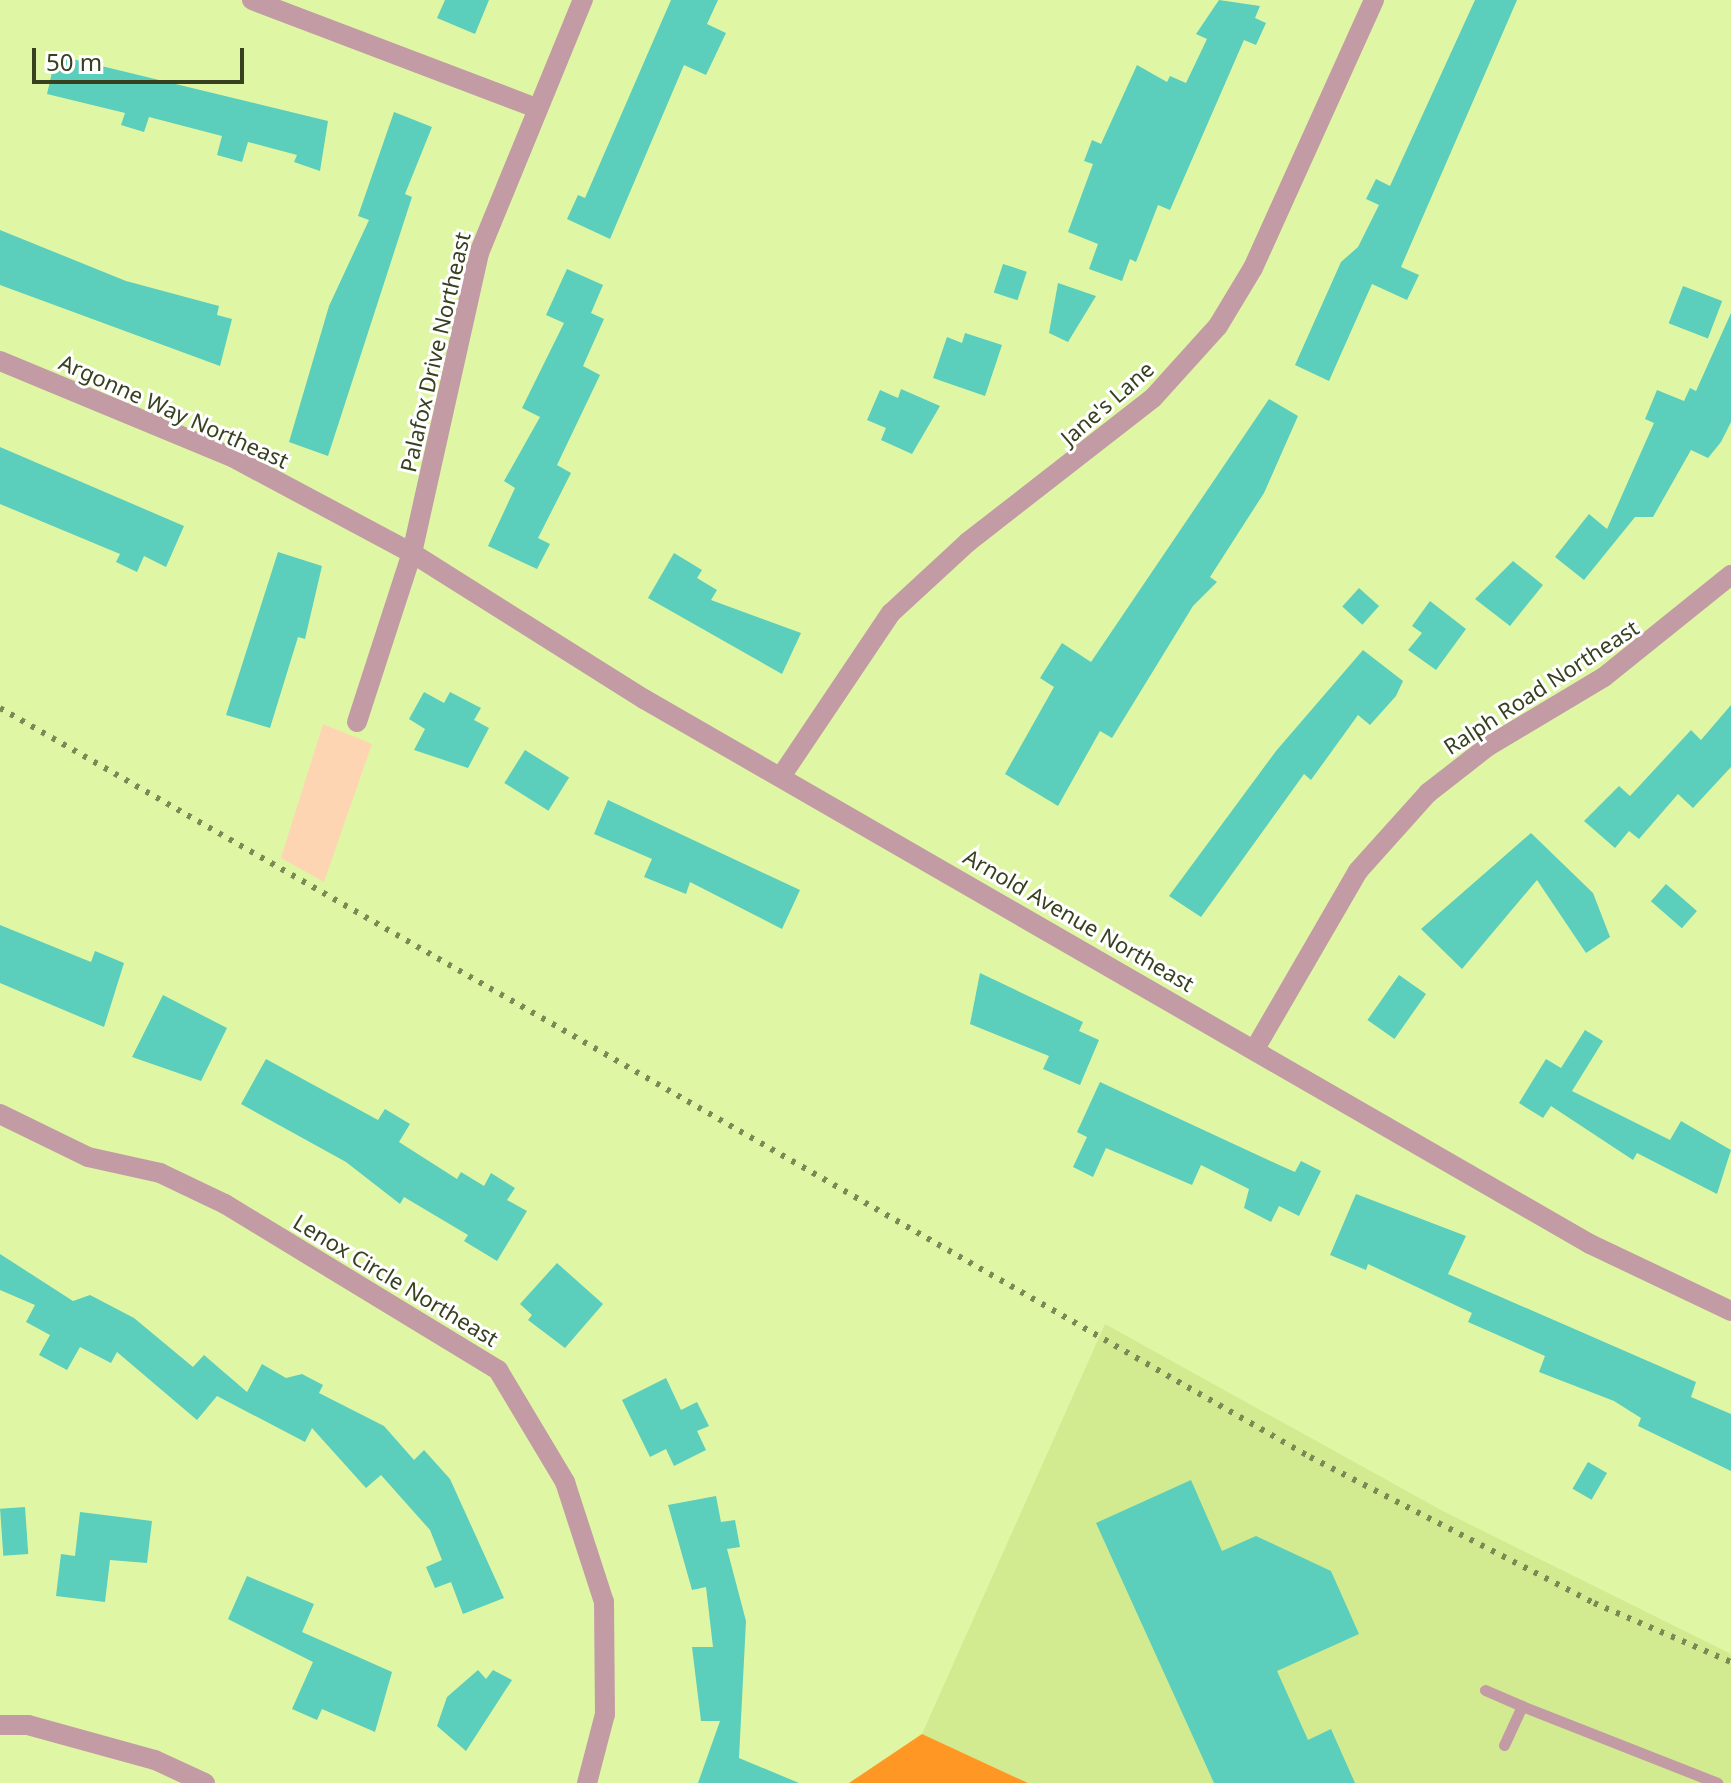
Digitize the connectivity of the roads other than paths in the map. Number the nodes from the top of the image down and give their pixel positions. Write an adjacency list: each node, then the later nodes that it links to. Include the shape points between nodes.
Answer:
1 (252, 0): 4 (street)
2 (583, 0): 4 (street, Palafox Drive Northeast)
3 (1374, 0): 9 (street, Jane's Lane, via 1253,268 1218,326 1153,398 968,542 891,613)
4 (534, 107): 6 (street, Palafox Drive Northeast, via 479,253)
5 (0, 361): 6 (street, Argonne Way Northeast, via 232,457)
6 (412, 553): 8 (street, Palafox Drive Northeast); 9 (street, Arnold Avenue Northeast)
7 (1731, 575): 10 (street, Ralph Road Northeast, via 1604,677 1487,747 1428,793 1358,871)
8 (357, 722)
9 (782, 775): 10 (street, Arnold Avenue Northeast)
10 (1256, 1047): 12 (street, Arnold Avenue Northeast, via 1590,1244)
11 (0, 1114): 18 (street, Lenox Circle Northeast, via 88,1157 160,1173 225,1204 498,1370 565,1482 604,1602 605,1714)
12 (1731, 1311)
13 (1485, 1690): 14 (lane)
14 (1522, 1706): 16 (lane); 19 (lane)
15 (0, 1725): 17 (street, via 28,1725 155,1760)
16 (1504, 1745)
17 (205, 1783)
18 (587, 1783)
19 (1717, 1783)

